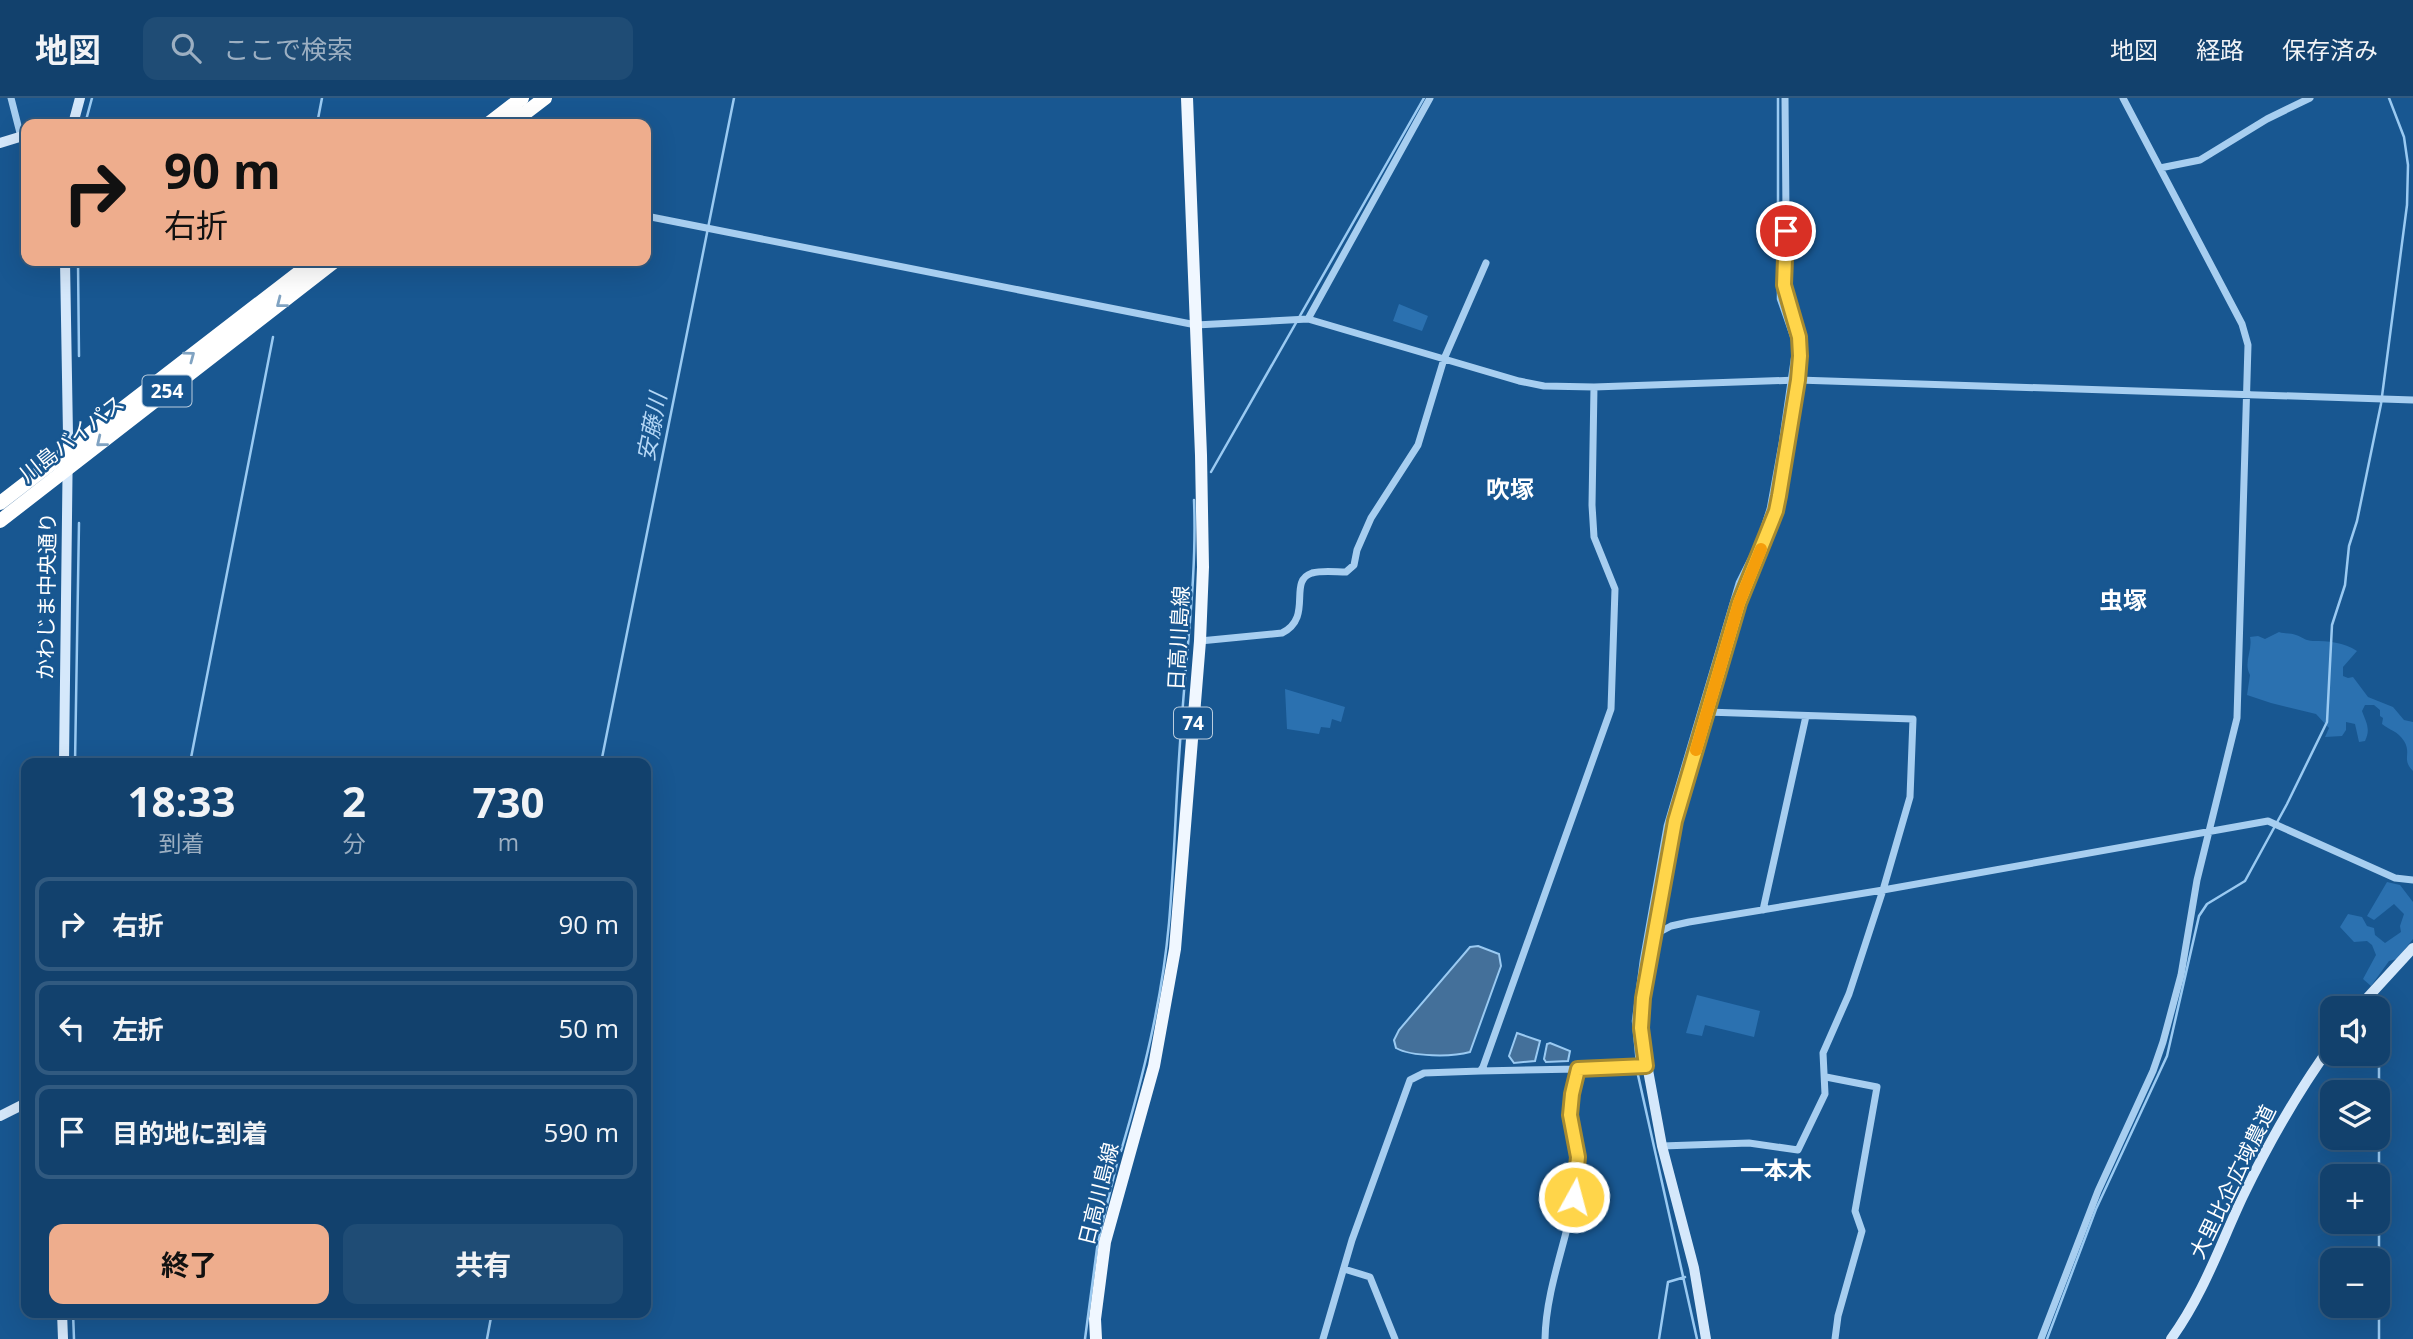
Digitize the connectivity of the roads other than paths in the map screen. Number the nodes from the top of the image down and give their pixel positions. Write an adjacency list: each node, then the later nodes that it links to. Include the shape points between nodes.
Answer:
1 (11, 98): 13 (street)
2 (80, 98): 10 (street)
3 (522, 98): 11 (highway)
4 (545, 98): 12 (highway)
5 (1187, 98): 23 (main road, 日高川島線 / 74)
6 (1430, 98): 22 (street)
7 (1785, 98): 25 (street, via 1784,285 1799,337)
8 (2123, 98): 16 (street)
9 (2310, 98): 16 (street, via 2200,159)
10 (74, 119)
11 (495, 119)
12 (518, 119)
13 (21, 127)
14 (21, 137): 15 (street)
15 (0, 143)
16 (2160, 168): 27 (street, via 2242,324 2248,345)
17 (651, 217): 23 (street)
18 (1486, 263): 24 (street)
19 (65, 266): 29 (street, かわじま中央通り)
20 (307, 266): 29 (highway, 川島バイパス / 254, one-way to 20)
21 (329, 266): 30 (highway, 川島バイパス / 254, one-way to 30)
22 (1308, 319): 23 (street); 24 (street)
23 (1196, 325): 33 (main road, 日高川島線 / 74, via 1203,566)
24 (1444, 359): 26 (street, via 1544,386); 33 (street, via 1418,445 1371,518 1354,565 1346,572 1307,575 1301,583 1298,616 1293,627 1282,633)
25 (1798, 380): 26 (street); 27 (street); 34 (street, via 1776,511 1739,603)
26 (1594, 387): 47 (street, via 1594,537 1615,589 1611,709)
27 (2246, 395): 28 (street); 37 (street, via 2237,719)
28 (2413, 400)
29 (68, 450): 30 (street, かわじま中央通り); 31 (highway, 川島バイパス / 254)
30 (68, 468): 32 (highway, 川島バイパス / 254); 36 (street, かわじま中央通り)
31 (0, 503)
32 (0, 521)
33 (1200, 640): 55 (main road, 日高川島線 / 74, via 1175,949 1154,1066 1105,1242)
34 (1707, 712): 35 (street); 41 (street, via 1675,821)
35 (1806, 716): 39 (street, via 1913,719 1910,797); 40 (street)
36 (64, 758)
37 (2209, 830): 38 (street, via 2273,821 2395,878); 39 (street); 61 (street, via 2181,975 2153,1071 2098,1191)
38 (2413, 880)
39 (1883, 890): 40 (street); 48 (street, via 1849,994 1823,1053)
40 (1763, 910): 41 (street, via 1680,924)
41 (1654, 936): 45 (street, via 1642,1015)
42 (2413, 948): 43 (street)
43 (2369, 996)
44 (2320, 1062): 62 (street, 大里比企広域農道, via 2287,1111 2203,1287)
45 (1646, 1066): 46 (street); 51 (street)
46 (1578, 1069): 47 (street); 58 (street, via 1570,1115 1578,1157 1577,1181 1551,1287)
47 (1480, 1070): 52 (street, via 1424,1073 1410,1080)
48 (1826, 1077): 51 (street, via 1825,1094 1798,1150 1749,1143); 60 (street, via 1877,1087 1855,1211 1862,1231)
49 (21, 1105): 50 (street)
50 (0, 1116)
51 (1662, 1146): 59 (street, via 1694,1268)
52 (1344, 1269): 56 (street); 57 (street, via 1370,1277)
53 (62, 1318): 54 (street)
54 (63, 1339)
55 (1096, 1339)
56 (1323, 1339)
57 (1395, 1339)
58 (1545, 1339)
59 (1706, 1339)
60 (1835, 1339)
61 (2041, 1339)
62 (2171, 1339)

